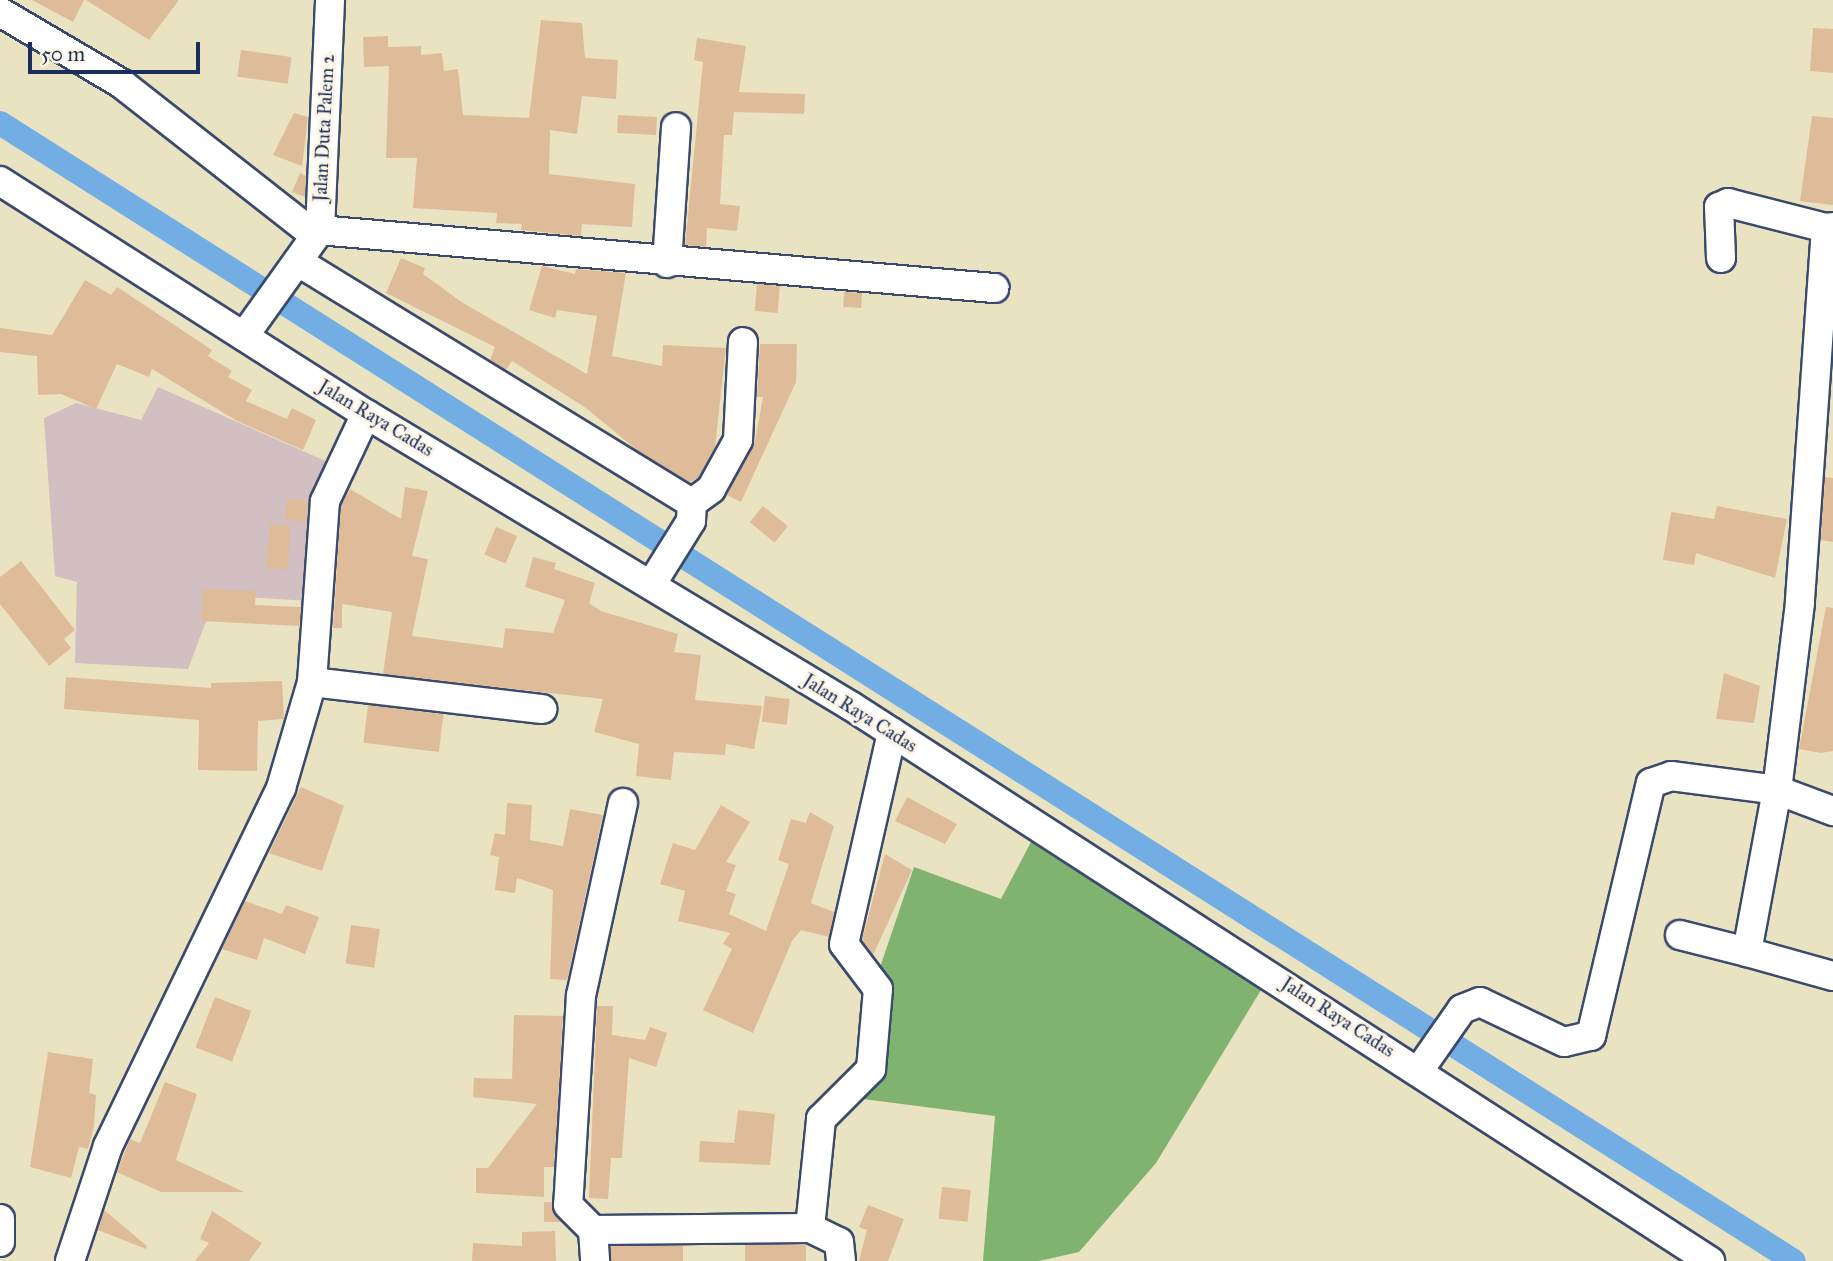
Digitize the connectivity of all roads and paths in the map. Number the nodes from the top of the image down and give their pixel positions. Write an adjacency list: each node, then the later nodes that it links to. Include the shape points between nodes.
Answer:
1 (330, 0): 6 (street, Jalan Duta Palem 2)
2 (0, 12): 6 (street, via 121,84 286,217)
3 (676, 127): 8 (street)
4 (0, 181): 10 (street, Jalan Raya Cadas)
5 (1829, 227): 7 (street, via 1728,202 1718,207); 18 (street, via 1812,463)
6 (306, 254): 8 (street); 10 (street); 13 (street)
7 (1721, 258)
8 (667, 263): 9 (street)
9 (994, 288)
10 (250, 330): 12 (street, Jalan Raya Cadas)
11 (743, 342): 13 (street, via 741,432 711,489)
12 (366, 414): 14 (street, Jalan Raya Cadas); 15 (street, via 325,501)
13 (691, 512): 14 (street)
14 (656, 577): 17 (street, Jalan Raya Cadas)
15 (312, 682): 16 (street); 29 (street, via 281,788 108,1146)
16 (542, 709)
17 (892, 732): 24 (street, Jalan Raya Cadas); 26 (street, via 844,944 878,989 871,1069 821,1119)
18 (1777, 790): 20 (street); 22 (street); 24 (street, via 1671,776 1651,783 1591,1037 1564,1042 1480,1002 1455,1020)
19 (623, 803): 27 (street, via 580,1007 567,1196 577,1218)
20 (1833, 811)
21 (1680, 934): 22 (street)
22 (1748, 952): 23 (street)
23 (1833, 976)
24 (1424, 1064): 32 (street, Jalan Raya Cadas)
25 (0, 1219): 28 (street)
26 (810, 1228): 27 (street); 31 (street, via 839,1242)
27 (593, 1230): 30 (street)
28 (0, 1242)
29 (70, 1261)
30 (595, 1261)
31 (841, 1261)
32 (1710, 1261)

